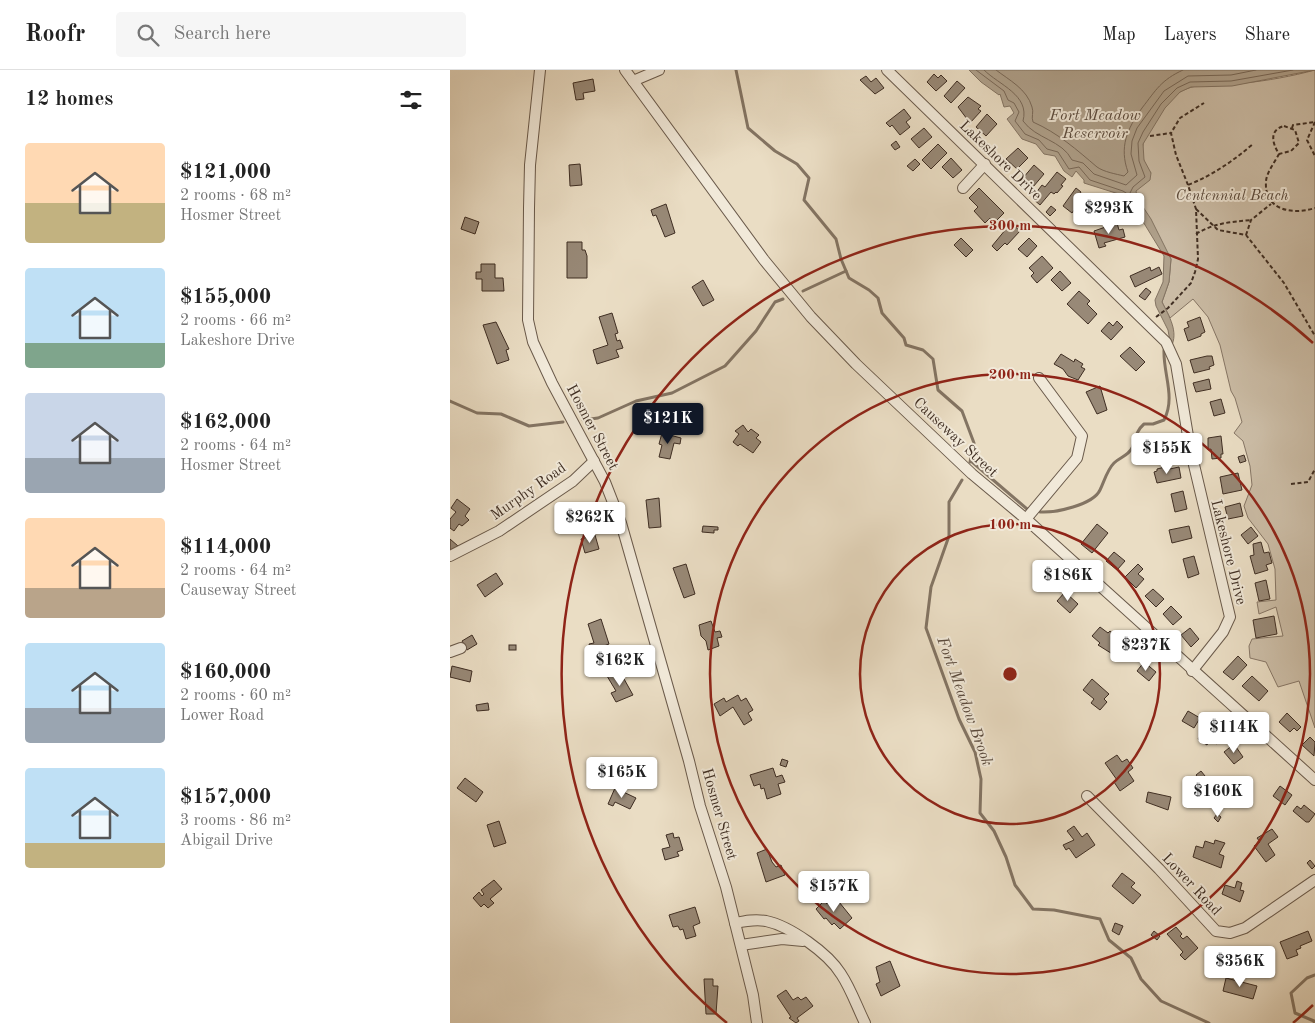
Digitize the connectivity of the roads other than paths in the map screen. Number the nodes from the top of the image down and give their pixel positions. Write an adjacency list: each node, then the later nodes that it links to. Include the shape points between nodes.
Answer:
1 (540, 70): 9 (street, Hosmer Street, via 530,165 528,320 542,363)
2 (625, 70): 5 (street, Causeway Street)
3 (660, 70): 5 (street)
4 (887, 70): 6 (street, Lakeshore Drive)
5 (634, 81): 10 (street, Causeway Street, via 764,260 811,317 972,474)
6 (985, 164): 7 (street); 14 (street, Lakeshore Drive, via 1148,322 1166,342 1176,364 1190,448 1230,617 1223,632)
7 (963, 188)
8 (1039, 378): 10 (street, via 1082,436 1077,458)
9 (594, 461): 11 (street, Murphy Road, via 573,481 499,531); 18 (street, Hosmer Street, via 621,523)
10 (1026, 519): 14 (street, Causeway Street)
11 (450, 556)
12 (461, 648): 13 (street)
13 (450, 652)
14 (1192, 671): 15 (street, Causeway Street)
15 (1315, 780)
16 (1087, 796): 17 (street, Lower Road, via 1216,931 1230,933 1245,928)
17 (1315, 880)
18 (735, 923): 19 (street, via 765,921); 20 (street, Hosmer Street)
19 (804, 941): 20 (street, via 782,939); 22 (street, via 840,972)
20 (741, 946): 21 (street, Hosmer Street)
21 (758, 1023)
22 (865, 1023)

